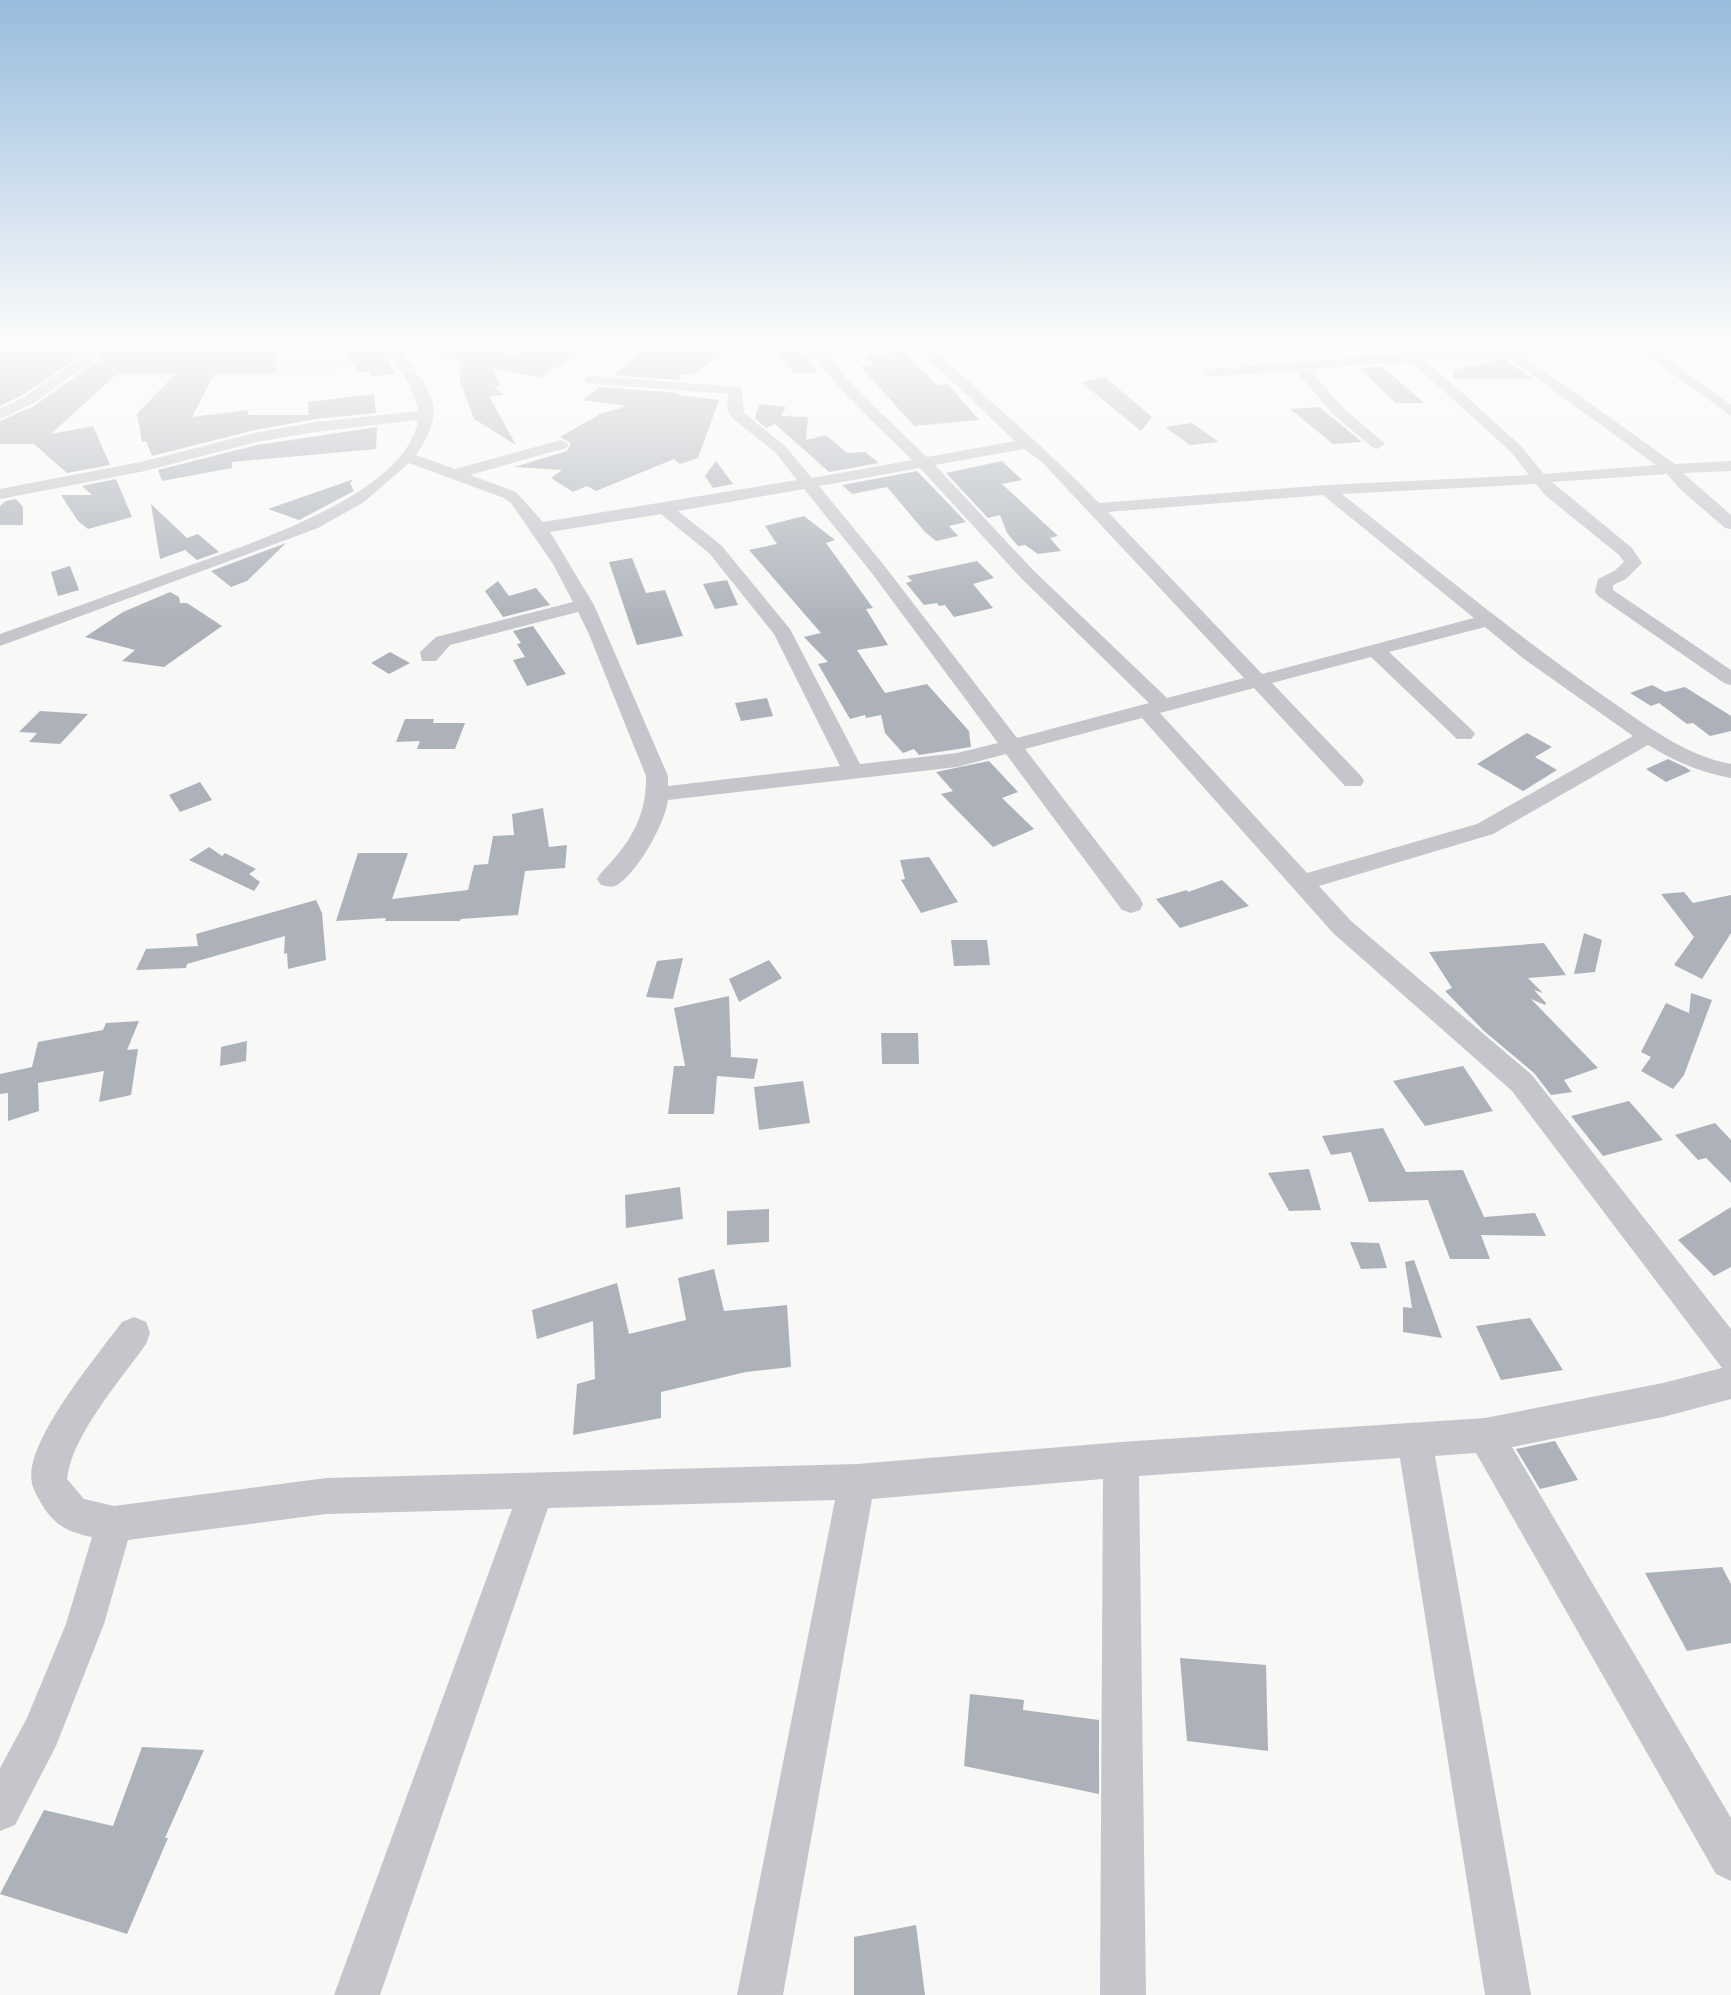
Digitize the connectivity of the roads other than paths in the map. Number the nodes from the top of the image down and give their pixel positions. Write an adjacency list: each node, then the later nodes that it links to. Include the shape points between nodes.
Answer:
1 (247, 440): 20 (street, via 145,466)
2 (417, 440): 12 (street)
3 (769, 440): 18 (street)
4 (900, 440): 13 (street)
5 (1023, 440): 9 (street)
6 (1372, 440): 10 (street)
7 (1506, 440): 17 (street)
8 (1631, 440): 15 (street)
9 (1027, 444): 13 (street); 22 (street)
10 (1377, 444)
11 (561, 445): 16 (street)
12 (407, 457): 16 (street); 27 (street, via 350,505 327,518)
13 (923, 462): 18 (street); 32 (street)
14 (1731, 466): 15 (street)
15 (1670, 468): 17 (street); 23 (street)
16 (455, 474): 24 (street, via 510,495)
17 (1541, 479): 19 (street); 30 (street, via 1633,563 1604,583 1604,592)
18 (805, 483): 21 (street); 35 (street, via 877,568)
19 (1327, 490): 22 (street); 26 (street)
20 (0, 494)
21 (664, 508): 24 (street); 37 (street, via 715,549 783,633)
22 (1097, 508): 31 (street)
23 (1731, 524)
24 (540, 528): 25 (street)
25 (585, 605): 29 (street, via 443,641); 39 (street, via 657,776)
26 (1486, 621): 28 (street); 34 (street)
27 (0, 640)
28 (1375, 650): 31 (street); 33 (street)
29 (429, 657)
30 (1730, 677)
31 (1258, 681): 32 (street); 38 (street)
32 (1155, 708): 35 (street); 41 (street)
33 (1464, 734)
34 (1648, 736): 36 (street, via 1703,766); 41 (street, via 1485,829)
35 (1010, 746): 37 (street, via 957,760); 42 (street)
36 (1731, 771)
37 (853, 772): 39 (street)
38 (1353, 781)
39 (659, 794): 40 (street, via 652,824 639,848)
40 (609, 879)
41 (1304, 882): 44 (street, via 1342,927 1522,1083)
42 (1131, 904)
43 (134, 1333): 51 (street, via 68,1426 52,1457 48,1482 74,1515)
44 (1731, 1355)
45 (1731, 1382): 46 (street)
46 (1485, 1435): 47 (street); 53 (street)
47 (1415, 1440): 48 (street); 57 (street)
48 (1121, 1460): 49 (street); 56 (street)
49 (857, 1482): 50 (street); 55 (street)
50 (536, 1492): 51 (street, via 326,1496); 54 (street)
51 (114, 1524): 52 (street, via 85,1624 42,1732)
52 (0, 1810)
53 (1731, 1859)
54 (357, 1995)
55 (760, 1995)
56 (1123, 1995)
57 (1508, 1995)

